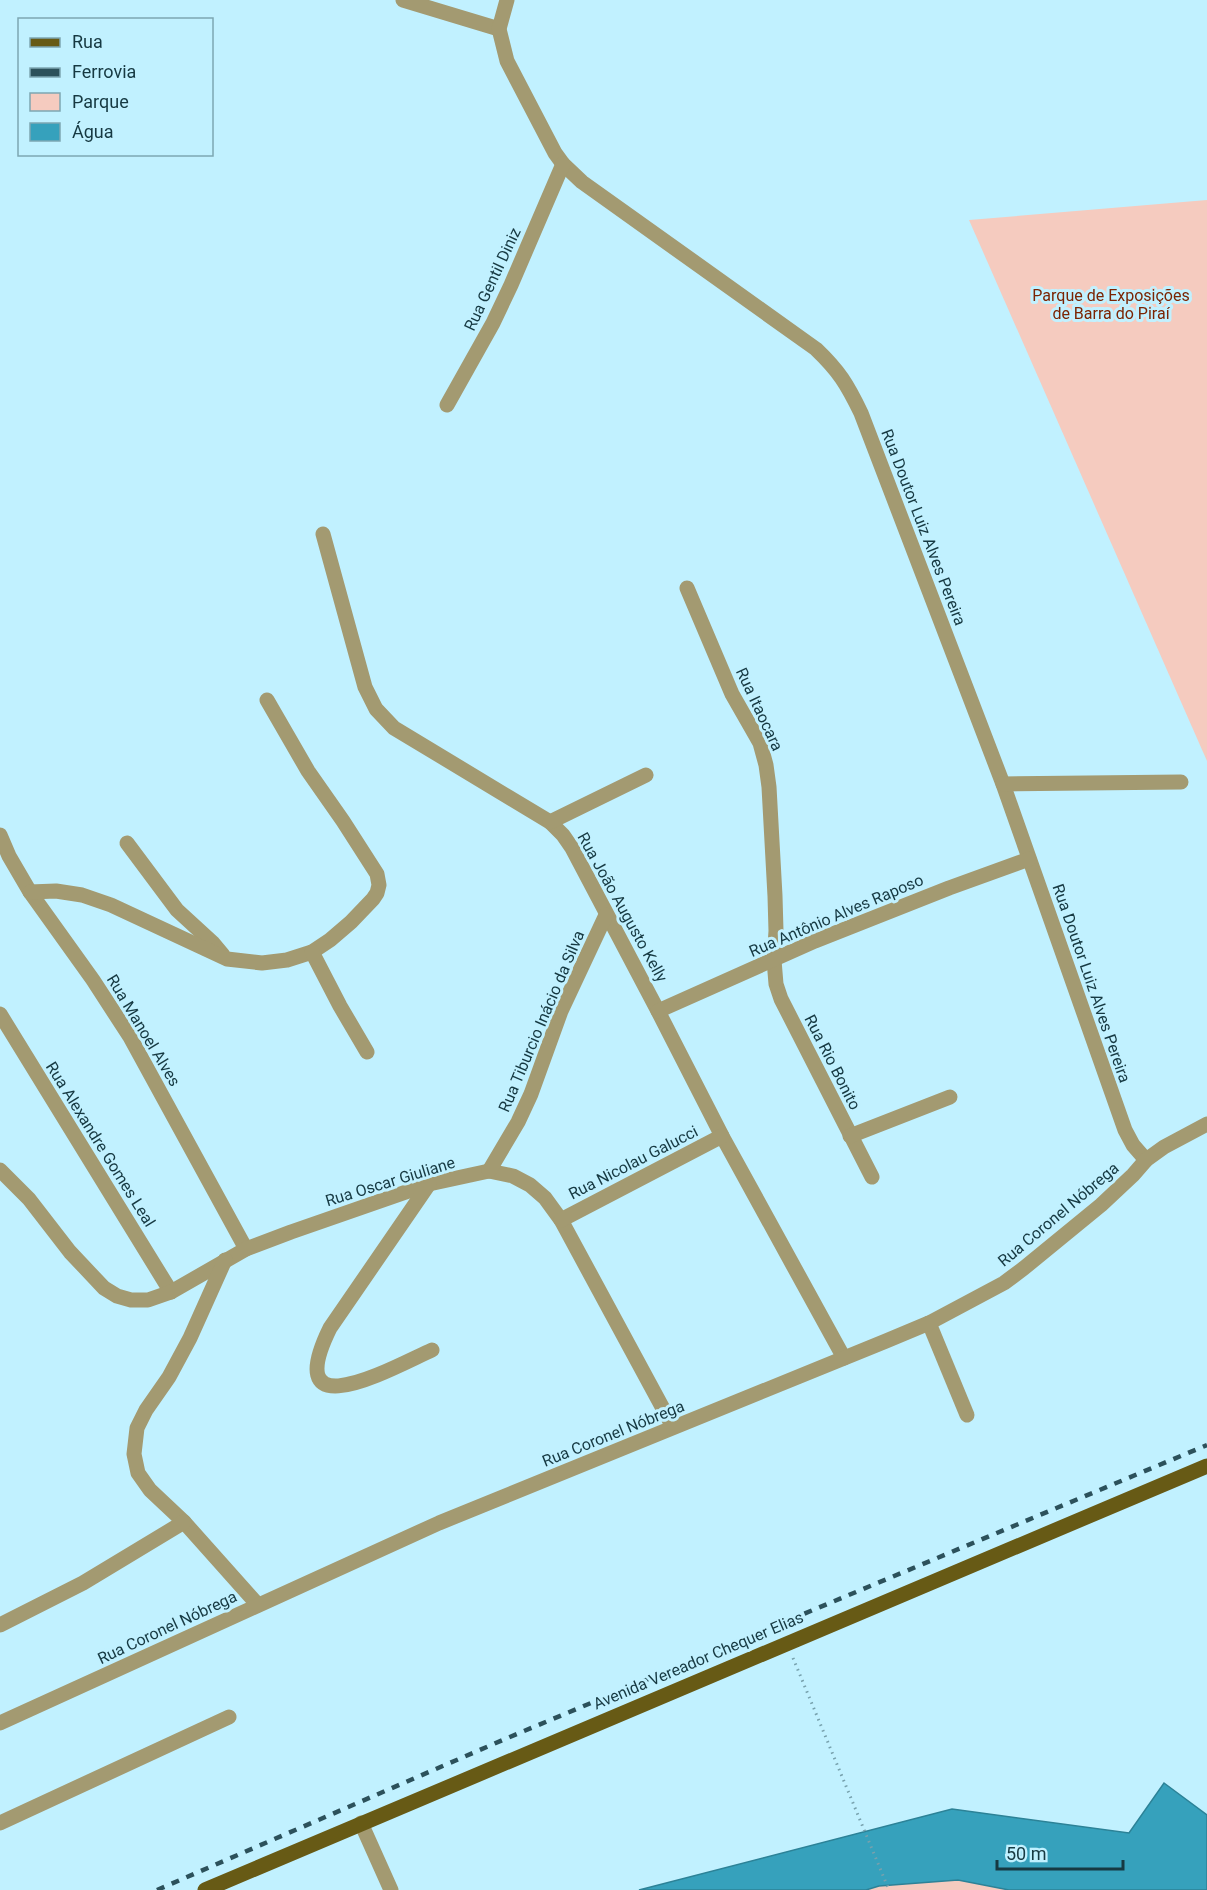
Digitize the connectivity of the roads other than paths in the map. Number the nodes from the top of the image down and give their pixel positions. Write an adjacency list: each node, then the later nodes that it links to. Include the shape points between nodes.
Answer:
1 (403, 0): 3 (street)
2 (507, 0): 3 (street)
3 (499, 29): 4 (street, Rua Doutor Luiz Alves Pereira, via 507,61)
4 (563, 164): 5 (street, Rua Gentil Diniz, via 493,323); 11 (street, Rua Doutor Luiz Alves Pereira, via 582,182 816,349 835,367 861,413)
5 (447, 405)
6 (323, 534): 12 (street, Rua João Augusto Kelly, via 365,687 376,709 394,728)
7 (687, 588): 20 (street, Rua Itaocara, via 732,694 760,743 766,765 775,896)
8 (267, 700): 18 (street, via 308,771 377,874 379,885 373,899 351,922)
9 (646, 776): 12 (street)
10 (1181, 782): 11 (street)
11 (1003, 784): 15 (street, Rua Doutor Luiz Alves Pereira)
12 (550, 822): 17 (street, Rua João Augusto Kelly, via 572,848)
13 (0, 835): 16 (street, Rua Manoel Alves)
14 (127, 843): 19 (street, via 177,910)
15 (1029, 859): 20 (street, Rua Antônio Alves Raposo, via 815,940); 28 (street, Rua Doutor Luiz Alves Pereira, via 1125,1130)
16 (30, 892): 19 (street, via 56,891 111,905); 34 (street, Rua Manoel Alves, via 130,1037)
17 (606, 915): 21 (street, Rua João Augusto Kelly); 30 (street, Rua Tiburcio Inácio da Silva, via 561,1011 531,1094)
18 (312, 952): 19 (street, via 262,963); 23 (street)
19 (227, 959)
20 (774, 960): 21 (street, Rua Antônio Alves Raposo); 27 (street, Rua Rio Bonito, via 781,999)
21 (658, 1011): 26 (street, Rua João Augusto Kelly)
22 (0, 1014): 36 (street, Rua Alexandre Gomes Leal)
23 (367, 1052)
24 (950, 1097): 27 (street)
25 (1207, 1124): 28 (street, Rua Coronel Nóbrega)
26 (722, 1136): 33 (street, Rua Nicolau Galucci); 39 (street, Rua João Augusto Kelly)
27 (850, 1136): 31 (street, Rua Rio Bonito)
28 (1146, 1160): 37 (street, Rua Coronel Nóbrega, via 1101,1205 1004,1283)
29 (0, 1170): 36 (street, Rua Oscar Giuliane, via 104,1288 131,1300 148,1300)
30 (489, 1171): 32 (street, Rua Oscar Giuliane); 33 (street, Rua Oscar Giuliane, via 513,1176 530,1185)
31 (872, 1177)
32 (429, 1184): 34 (street, Rua Oscar Giuliane); 38 (street, via 330,1328 316,1361 317,1373 322,1382 333,1387 345,1386)
33 (561, 1220): 41 (street, Rua Oscar Giuliane)
34 (246, 1249): 35 (street, Rua Oscar Giuliane)
35 (225, 1260): 36 (street, Rua Oscar Giuliane); 43 (street, via 190,1338 137,1428 134,1454 138,1473)
36 (171, 1292)
37 (928, 1323): 39 (street, Rua Coronel Nóbrega); 40 (street)
38 (432, 1350)
39 (844, 1358): 41 (street, Rua Coronel Nóbrega)
40 (967, 1415)
41 (674, 1427): 44 (street, Rua Coronel Nóbrega, via 439,1523)
42 (1207, 1466): 49 (main road, Avenida Vereador Chequer Elias)
43 (184, 1522): 44 (street); 45 (street, via 83,1583)
44 (258, 1605): 47 (street, Rua Coronel Nóbrega)
45 (0, 1625)
46 (229, 1717): 48 (street)
47 (0, 1723)
48 (0, 1823)
49 (361, 1823): 50 (main road, Avenida Vereador Chequer Elias); 52 (street)
50 (224, 1886): 51 (main road, Avenida Vereador Chequer Elias)
51 (205, 1890)
52 (391, 1890)

